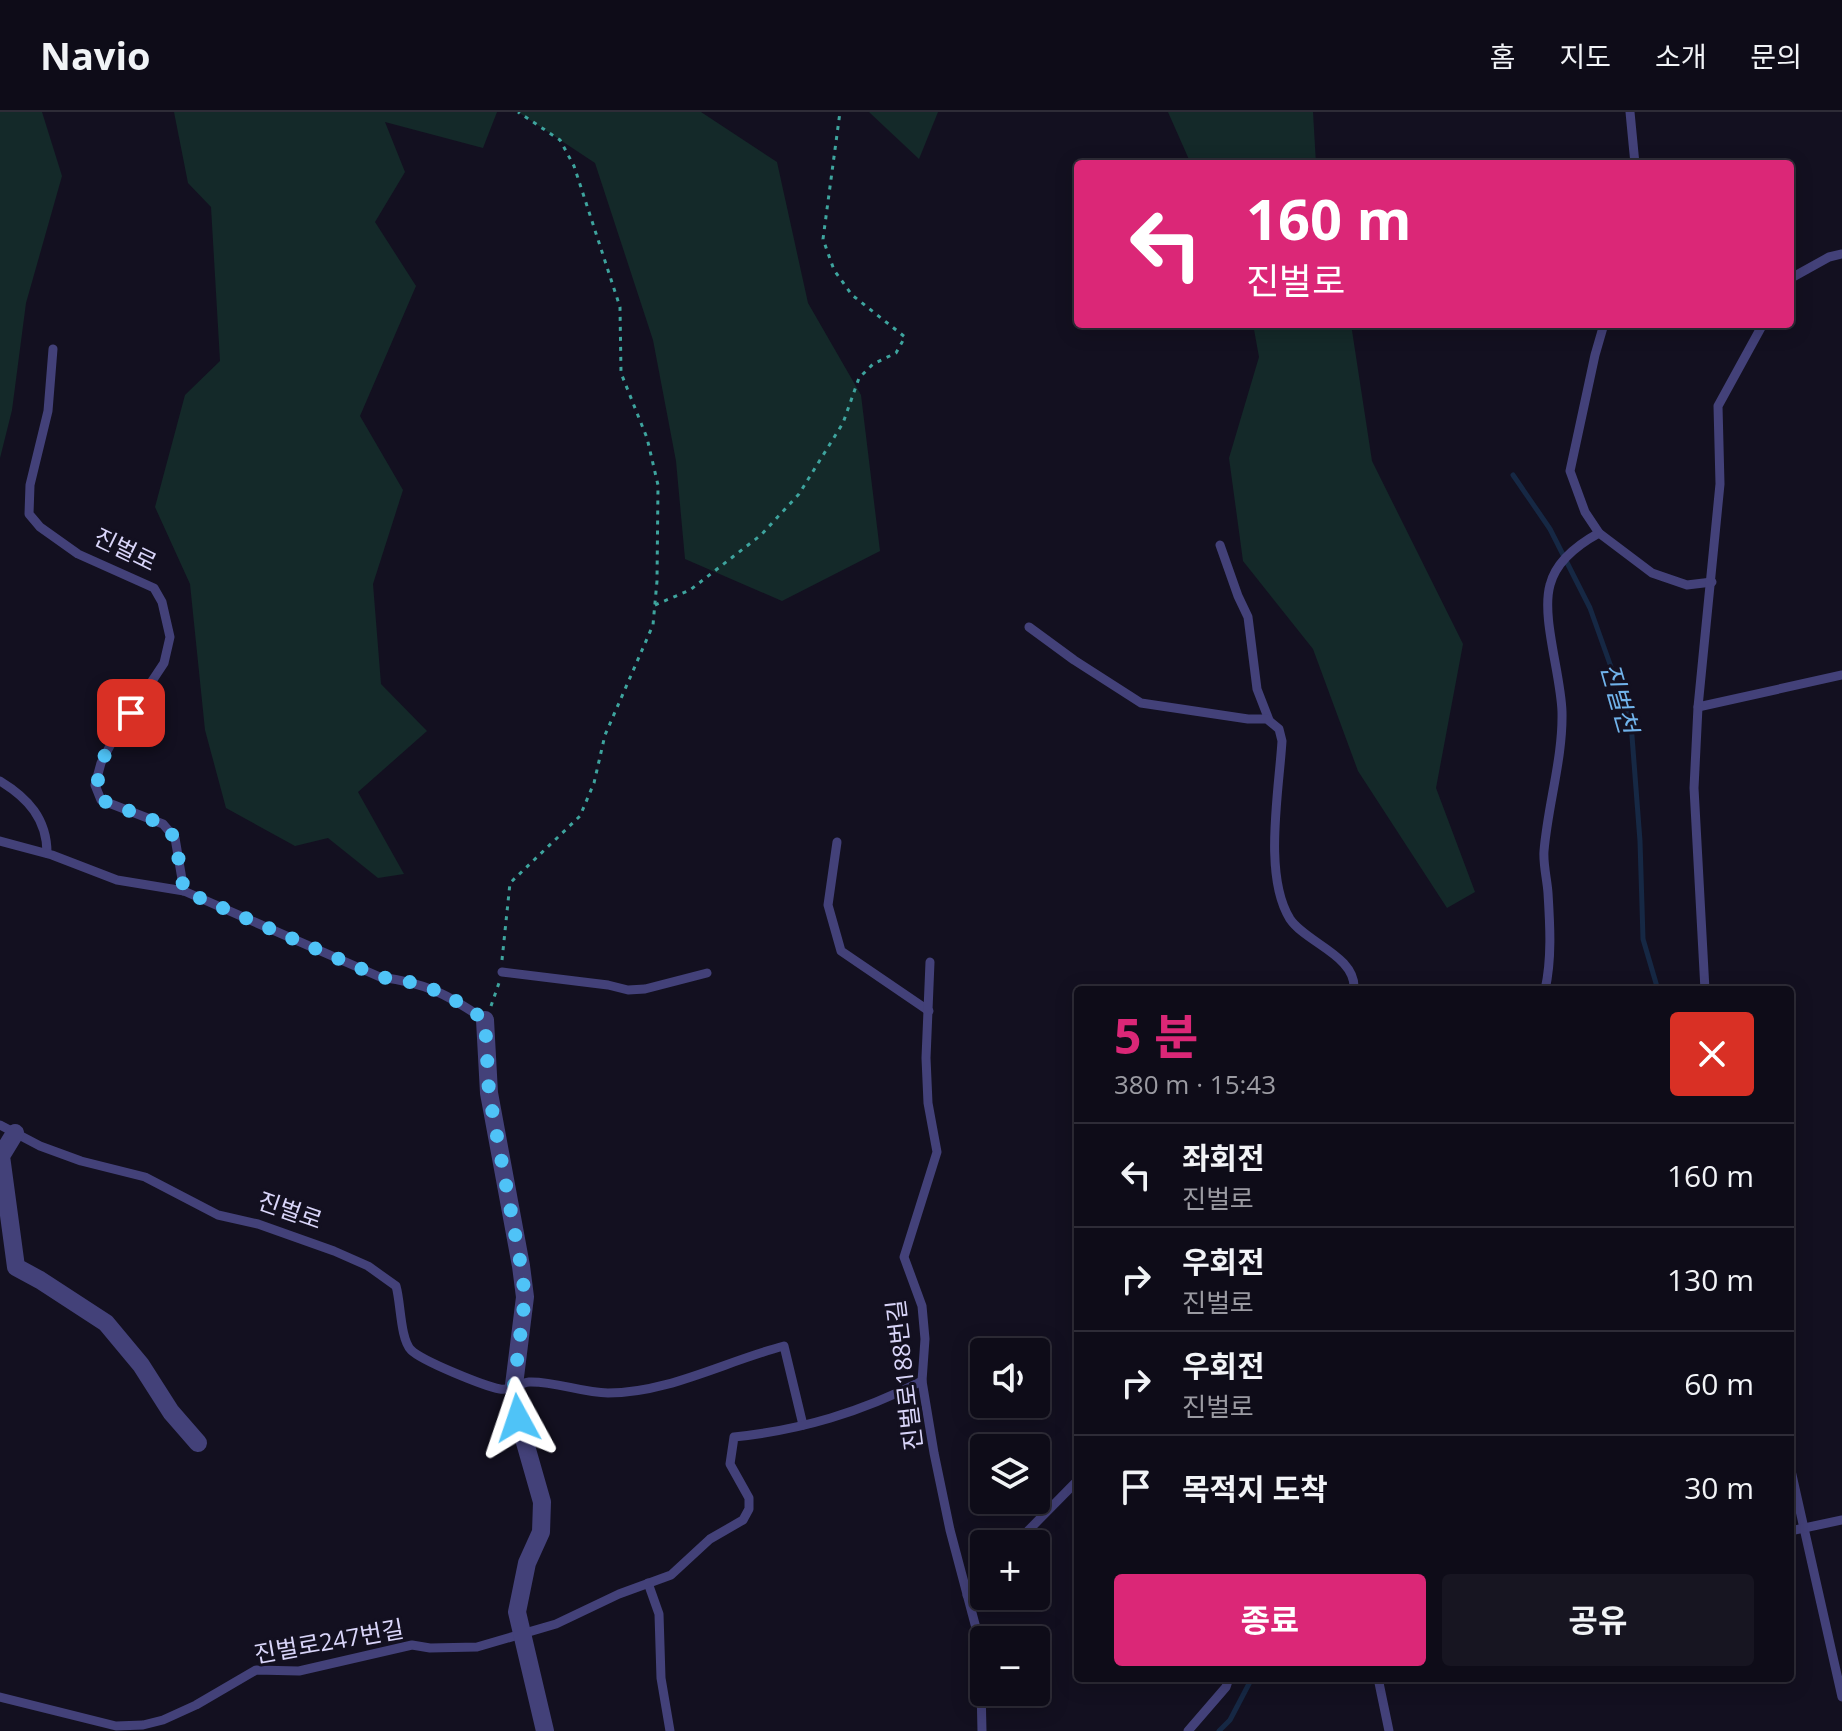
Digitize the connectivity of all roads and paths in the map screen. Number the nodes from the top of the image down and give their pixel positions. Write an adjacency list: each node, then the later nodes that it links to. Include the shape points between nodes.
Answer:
1 (518, 112): 13 (path, via 560,140 574,166 620,307 621,373 647,438 658,485)
2 (840, 112): 13 (path, via 823,239 834,270 852,295 905,337 896,353 859,378 843,423 799,494 761,535 690,590)
3 (1630, 112): 4 (lane)
4 (1635, 160)
5 (1842, 254): 6 (lane)
6 (1794, 276)
7 (1603, 328): 10 (lane, via 1570,471)
8 (1761, 328): 12 (lane, via 1718,406 1720,484)
9 (53, 349): 22 (lane, 진벌로, via 29,514 78,554 154,588 162,602 170,637 164,663 113,740 95,785 101,800 163,824 175,838)
10 (1599, 533): 12 (lane, via 1652,573 1687,585); 27 (lane, via 1576,546 1550,583 1562,715 1544,852)
11 (1220, 545): 17 (lane, via 1248,617 1257,689)
12 (1712, 582): 16 (lane)
13 (655, 605): 24 (path, via 653,625 605,735 580,816 510,883)
14 (1029, 627): 17 (lane, via 1141,703)
15 (1842, 675): 16 (lane)
16 (1698, 707): 28 (lane, via 1694,788)
17 (1269, 720): 26 (lane, via 1282,741 1274,867 1281,896 1291,920 1338,959 1353,976)
18 (0, 781): 21 (lane, via 31,804)
19 (0, 841): 21 (lane)
20 (837, 842): 29 (lane, via 828,905 841,951)
21 (47, 853): 22 (lane, via 117,880)
22 (184, 891): 30 (lane, via 380,977 413,981 451,996)
23 (930, 962): 29 (lane, 진벌로188번길)
24 (502, 972): 25 (lane, via 628,990); 30 (path)
25 (707, 973)
26 (1354, 986)
27 (1546, 986)
28 (1705, 986)
29 (929, 1011): 32 (lane, 진벌로188번길, via 928,1103 937,1152 904,1257 922,1306)
30 (485, 1020): 33 (street, via 489,1093 525,1297)
31 (7, 1129): 33 (lane, 진벌로, via 81,1161 145,1177 218,1215 271,1228 368,1266 396,1286 404,1340 412,1351 500,1390); 35 (street, via 1,1156 16,1267 106,1323)
32 (922, 1381): 34 (lane, 진벌로247번길, via 878,1404); 44 (lane, 진벌로188번길)
33 (514, 1387): 34 (lane, 진벌로, via 529,1382 606,1394 637,1391 784,1346); 45 (street, via 542,1502 541,1532 527,1563 517,1612)
34 (803, 1425): 42 (lane, 진벌로247번길, via 734,1437 730,1464 749,1498 743,1520 710,1539 671,1575)
35 (198, 1443)
36 (1074, 1484): 40 (lane)
37 (1794, 1485): 39 (lane)
38 (1842, 1520): 39 (lane)
39 (1803, 1528): 41 (lane); 49 (lane)
40 (1029, 1530)
41 (1794, 1530)
42 (648, 1583): 45 (lane, 진벌로247번길, via 556,1624); 51 (lane, via 659,1614)
43 (970, 1592): 44 (lane)
44 (967, 1595): 52 (lane, 진벌로188번길, via 980,1643)
45 (520, 1633): 48 (lane, 진벌로247번길, via 477,1647 412,1645 299,1671 256,1670 196,1705 143,1725 116,1726); 50 (street)
46 (1228, 1682): 53 (lane)
47 (1379, 1682): 54 (lane)
48 (0, 1697)
49 (1842, 1697)
50 (545, 1731)
51 (670, 1731)
52 (982, 1731)
53 (1188, 1731)
54 (1389, 1731)

